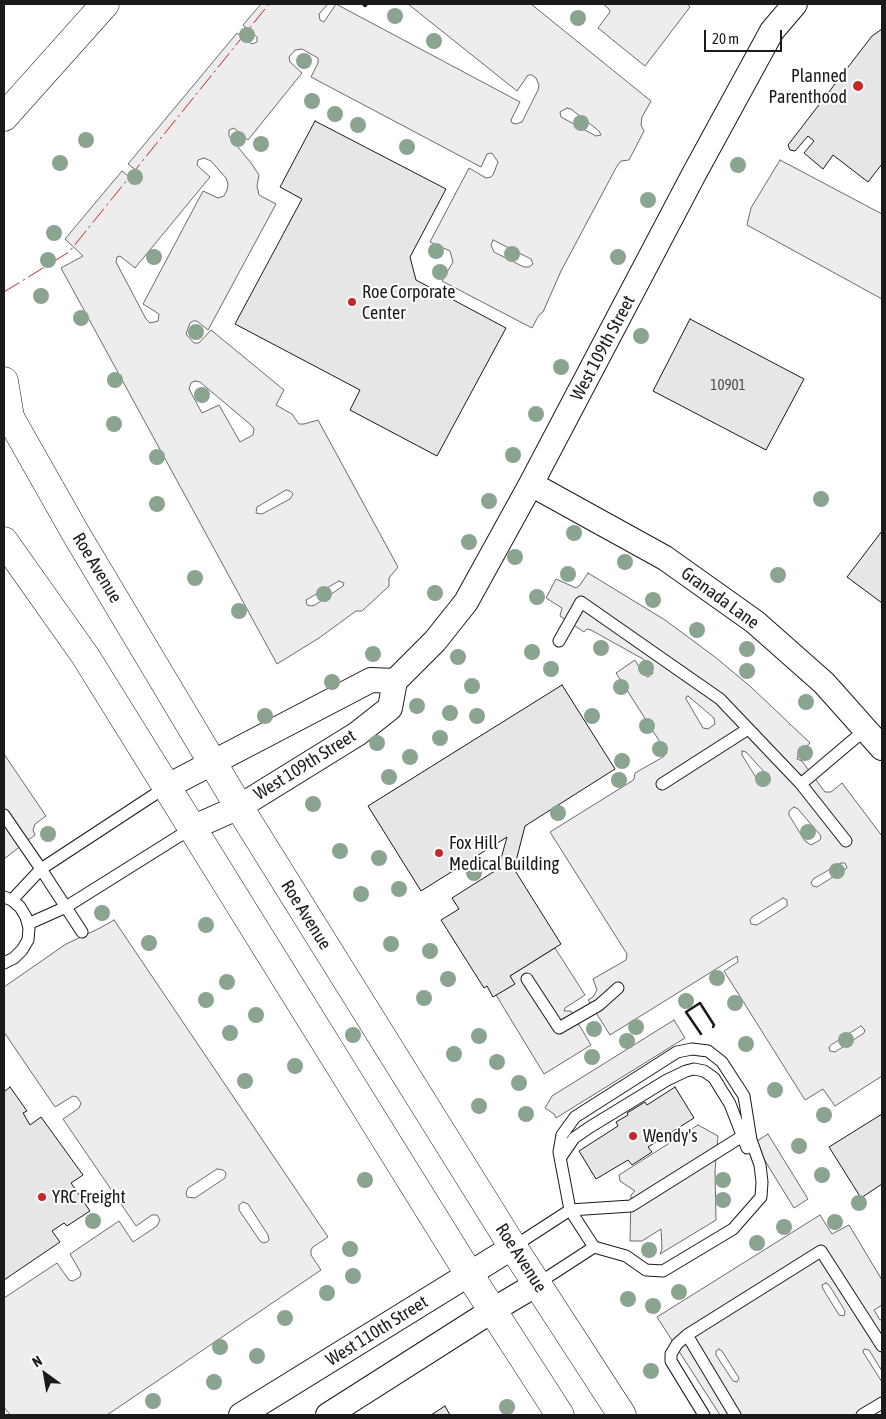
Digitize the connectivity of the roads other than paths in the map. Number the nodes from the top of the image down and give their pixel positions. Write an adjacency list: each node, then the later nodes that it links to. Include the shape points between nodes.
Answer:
1 (105, 4): 3 (main road)
2 (795, 4): 6 (street, West 109th Street, via 772,31)
3 (4, 117)
4 (4, 382): 5 (main road, Roe Avenue)
5 (7, 412): 13 (main road, Roe Avenue)
6 (531, 484): 9 (street, West 109th Street, via 466,602 435,641); 11 (street, Granada Lane, via 665,558 740,611 824,683)
7 (4, 541): 16 (main road, via 86,657)
8 (558, 641): 10 (lane, via 581,602 720,699)
9 (395, 681): 13 (street, via 371,680); 17 (street, West 109th Street, via 390,708 357,734)
10 (748, 729): 14 (lane); 15 (lane)
11 (866, 729): 12 (street, Granada Lane); 15 (lane)
12 (882, 748)
13 (213, 764): 16 (street); 17 (main road, Roe Avenue)
14 (662, 784)
15 (800, 784): 20 (lane)
16 (166, 787): 19 (main road); 21 (lane)
17 (239, 806): 19 (street, West 109th Street); 32 (main road, Roe Avenue)
18 (4, 815): 21 (lane)
19 (192, 828): 23 (lane); 34 (main road)
20 (846, 841)
21 (41, 869): 22 (lane); 23 (lane)
22 (8, 898): 24 (lane, via 20,907)
23 (66, 907): 24 (lane); 25 (lane)
24 (28, 924): 26 (lane, via 28,940 22,950)
25 (82, 932)
26 (4, 964)
27 (526, 979): 28 (lane, via 559,1028 599,1005)
28 (618, 988)
29 (747, 1133): 30 (lane, via 714,1078 704,1071 686,1070 574,1138); 30 (lane, via 744,1096 722,1062 708,1051 692,1049 677,1052 575,1117 562,1135); 31 (lane, via 631,1206); 33 (lane, via 760,1165 761,1197 733,1229 663,1271 646,1270 626,1256)
30 (561, 1158): 31 (lane)
31 (570, 1210): 32 (lane); 33 (lane)
32 (513, 1247): 34 (street, West 110th Street); 35 (main road, Roe Avenue)
33 (594, 1247): 35 (lane)
34 (469, 1274): 36 (main road); 40 (street, West 110th Street)
35 (537, 1284): 36 (street); 43 (main road, Roe Avenue)
36 (493, 1310): 41 (street); 42 (main road)
37 (687, 1335): 38 (lane, via 821,1251); 44 (lane, via 677,1344 670,1361); 45 (lane)
38 (882, 1346)
39 (882, 1403): 46 (lane)
40 (242, 1415)
41 (328, 1415)
42 (560, 1415)
43 (622, 1415)
44 (704, 1415)
45 (735, 1415)
46 (862, 1415)

